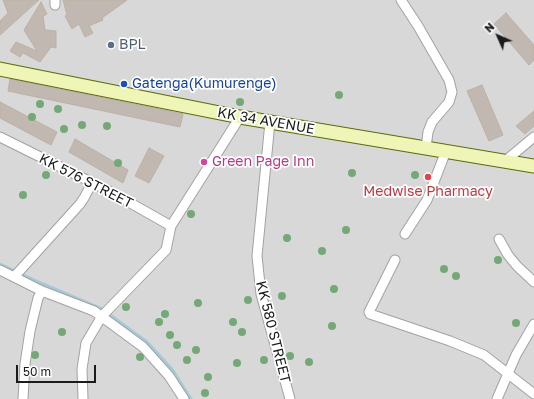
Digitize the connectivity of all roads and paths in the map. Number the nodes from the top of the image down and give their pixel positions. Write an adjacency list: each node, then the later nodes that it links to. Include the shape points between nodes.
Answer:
1 (401, 0): 7 (street, via 449,80 452,92 449,102 432,122)
2 (0, 70): 3 (main road, KK 34 AVENUE)
3 (240, 118): 4 (main road, KK 34 AVENUE); 12 (street)
4 (270, 122): 7 (main road, KK 34 AVENUE); 27 (street, KK 580 STREET, via 257,256 261,294)
5 (0, 137): 11 (street, KK 576 STREET)
6 (534, 137): 9 (street)
7 (426, 148): 8 (main road, KK 34 AVENUE)
8 (446, 151): 9 (main road, KK 34 AVENUE); 13 (street, via 427,200)
9 (504, 162): 10 (main road, KK 34 AVENUE)
10 (534, 166)
11 (92, 183): 12 (street, KK 576 STREET); 17 (street, via 80,204)
12 (171, 226): 20 (street, via 166,250)
13 (405, 234)
14 (499, 239): 18 (street, via 508,255)
15 (394, 260): 22 (street, via 370,314 484,355)
16 (0, 270): 17 (street)
17 (14, 277): 19 (street)
18 (534, 282)
19 (42, 291): 20 (street); 24 (street, via 30,331)
20 (102, 316): 25 (street, via 86,343 82,369); 26 (street, via 143,347 169,376)
21 (534, 324): 22 (street)
22 (507, 374): 23 (street); 28 (street)
23 (534, 394)
24 (23, 399)
25 (83, 399)
26 (184, 399)
27 (290, 399)
28 (497, 399)

